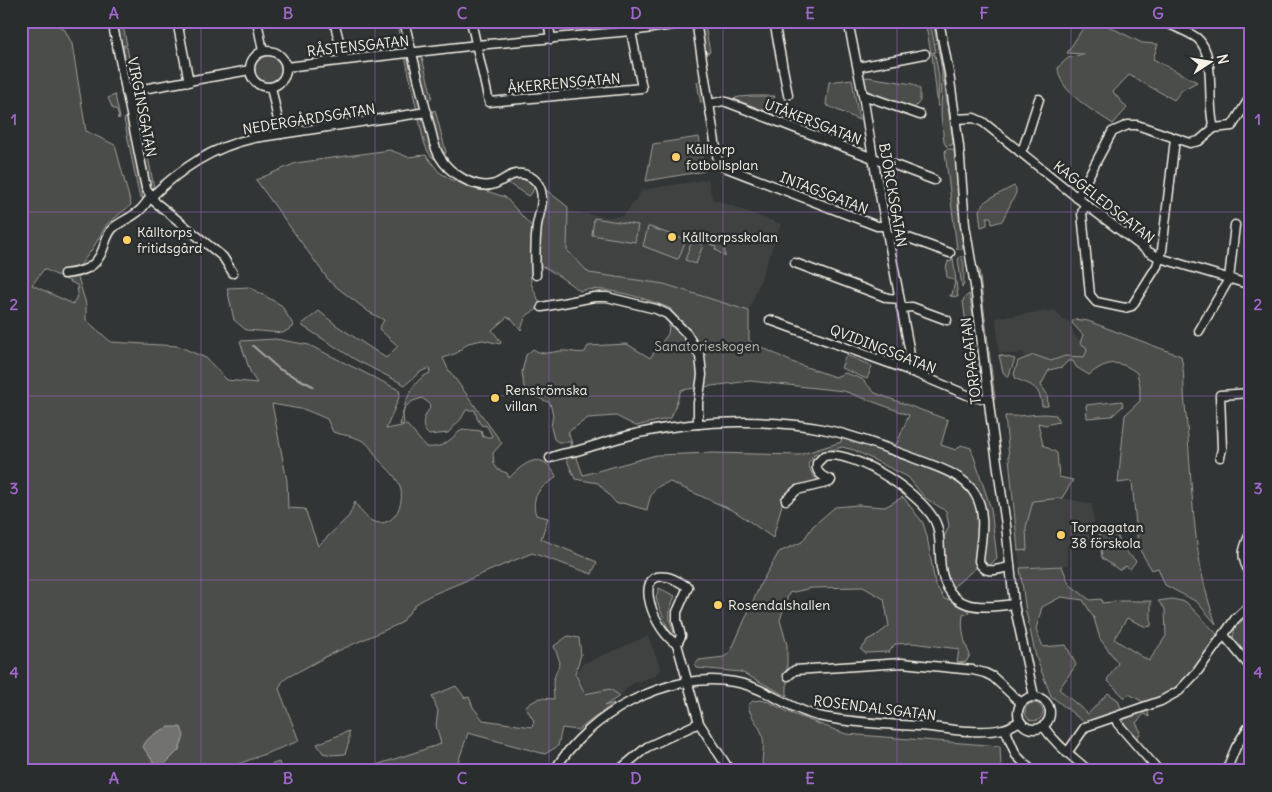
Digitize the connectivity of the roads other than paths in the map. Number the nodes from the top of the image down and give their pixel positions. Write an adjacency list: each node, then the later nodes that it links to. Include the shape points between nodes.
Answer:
1 (112, 21): 26 (street, VIRGINSGATAN)
2 (177, 21): 24 (street)
3 (257, 21): 17 (street)
4 (334, 21): 20 (street)
5 (404, 21): 18 (street)
6 (471, 21): 16 (street)
7 (548, 21): 15 (street)
8 (629, 21): 14 (street)
9 (774, 21): 27 (street)
10 (848, 21): 22 (street, BJÖRCKSGATAN)
11 (939, 21): 34 (street, TORPAGATAN)
12 (1162, 21): 35 (street, via 1197,39 1205,48 1210,116)
13 (698, 22): 14 (street, RÅSTENSGATAN); 31 (street)
14 (631, 31): 15 (street, RÅSTENSGATAN); 16 (street, ÅKERRENSGATAN, via 642,88 489,102)
15 (551, 39): 16 (street, RÅSTENSGATAN)
16 (477, 46): 18 (street, RÅSTENSGATAN)
17 (263, 51): 21 (street, via 276,53); 23 (street, via 252,60)
18 (413, 53): 20 (street, RÅSTENSGATAN); 32 (street)
19 (925, 54): 22 (street)
20 (344, 60): 21 (street, RÅSTENSGATAN)
21 (286, 67): 25 (street, via 282,80)
22 (858, 67): 28 (street, BJÖRCKSGATAN)
23 (250, 70): 24 (street); 25 (street, via 257,83)
24 (189, 82): 26 (street)
25 (270, 87): 36 (street)
26 (126, 92): 41 (street, VIRGINSGATAN, via 146,188)
27 (788, 95)
28 (863, 95): 33 (street); 39 (street, BJÖRCKSGATAN)
29 (1251, 96): 35 (street, via 1232,126)
30 (1039, 99): 38 (street)
31 (710, 104): 39 (street, UTÅKERSGATAN, via 723,101); 45 (street, INTAGSGATAN, via 718,161 722,166 877,226)
32 (427, 112): 36 (street, NEDERGÅRDSGATAN); 52 (street, via 440,158 455,173 479,185 498,183 512,175 528,176 538,184 542,204 536,245)
33 (920, 115)
34 (955, 119): 38 (street, KAGGELEDSGATAN, via 974,118 983,122); 62 (street, TORPAGATAN, via 964,225 975,286)
35 (1214, 128): 37 (street, via 1199,142)
36 (281, 134): 41 (street, NEDERGÅRDSGATAN, via 238,142 206,154)
37 (1175, 139): 42 (street, via 1137,125 1112,132); 48 (street)
38 (1020, 152): 42 (street, KAGGELEDSGATAN)
39 (873, 158): 40 (street, UTÅKERSGATAN); 45 (street, BJÖRCKSGATAN)
40 (934, 180)
41 (151, 197): 50 (street, via 223,257); 51 (street, via 138,212 113,229 94,264 85,270)
42 (1077, 198): 43 (street, KAGGELEDSGATAN)
43 (1085, 204): 48 (street, KAGGELEDSGATAN); 48 (street, via 1082,213 1090,295 1096,302 1125,308 1132,306)
44 (1235, 225): 53 (street)
45 (886, 226): 46 (street, BJÖRCKSGATAN)
46 (888, 236): 47 (street, via 900,235); 55 (street, BJÖRCKSGATAN)
47 (950, 253)
48 (1160, 258): 53 (street, KAGGELEDSGATAN)
49 (798, 267): 55 (street)
50 (233, 273)
51 (64, 274)
52 (536, 275)
53 (1229, 279): 54 (street, KAGGELEDSGATAN); 59 (street)
54 (1251, 285)
55 (900, 303): 58 (street); 60 (street, BJÖRCKSGATAN)
56 (542, 307): 63 (street, via 607,297 667,314 687,334 700,356 702,375)
57 (770, 320): 60 (street, QVIDINGSGATAN)
58 (947, 320)
59 (1199, 331)
60 (911, 372): 62 (street, QVIDINGSGATAN, via 972,397)
61 (1251, 393): 64 (street, via 1220,395)
62 (988, 399): 68 (street, TORPAGATAN)
63 (698, 424): 65 (street, via 644,432); 68 (street, via 759,423 831,430 956,475 968,484 980,502 981,567 990,570)
64 (1220, 457)
65 (550, 458)
66 (786, 500): 70 (street, via 798,490 830,482 816,469 816,463 824,456 839,456 868,465 914,496 932,517 936,524 944,581 954,597 979,608)
67 (1251, 531): 69 (street, via 1242,556)
68 (1010, 567): 70 (street, TORPAGATAN)
69 (1251, 575)
70 (1014, 604): 77 (street, TORPAGATAN)
71 (1251, 604): 72 (street)
72 (1223, 634): 74 (street); 79 (street, via 1197,672 1179,691)
73 (677, 644): 73 (street, via 681,636 677,612 688,587 666,576 659,577 652,581 649,603 660,629); 76 (street)
74 (1251, 668)
75 (788, 676): 78 (street, via 795,670 887,663 973,670 993,677)
76 (688, 682): 81 (street); 84 (street, ROSENDALSGATAN, via 734,682 758,689 804,712 832,718 948,729); 86 (street, ROSENDALSGATAN, via 648,693 606,717 577,741)
77 (1034, 696): 78 (street); 83 (street, via 1044,700 1050,709 1049,719)
78 (1021, 703): 80 (street, via 1018,712)
79 (1115, 718): 85 (street, via 1085,727); 91 (street)
80 (1020, 722): 83 (street, via 1031,729); 84 (street, ROSENDALSGATAN)
81 (699, 723): 87 (street, via 647,748); 88 (street)
82 (1251, 723): 92 (street)
83 (1043, 726): 85 (street)
84 (1005, 729): 89 (street, via 1016,755)
85 (1067, 753): 90 (street)
86 (554, 771)
87 (618, 771)
88 (730, 771)
89 (1032, 771)
90 (1089, 771)
91 (1159, 771)
92 (1226, 771)

